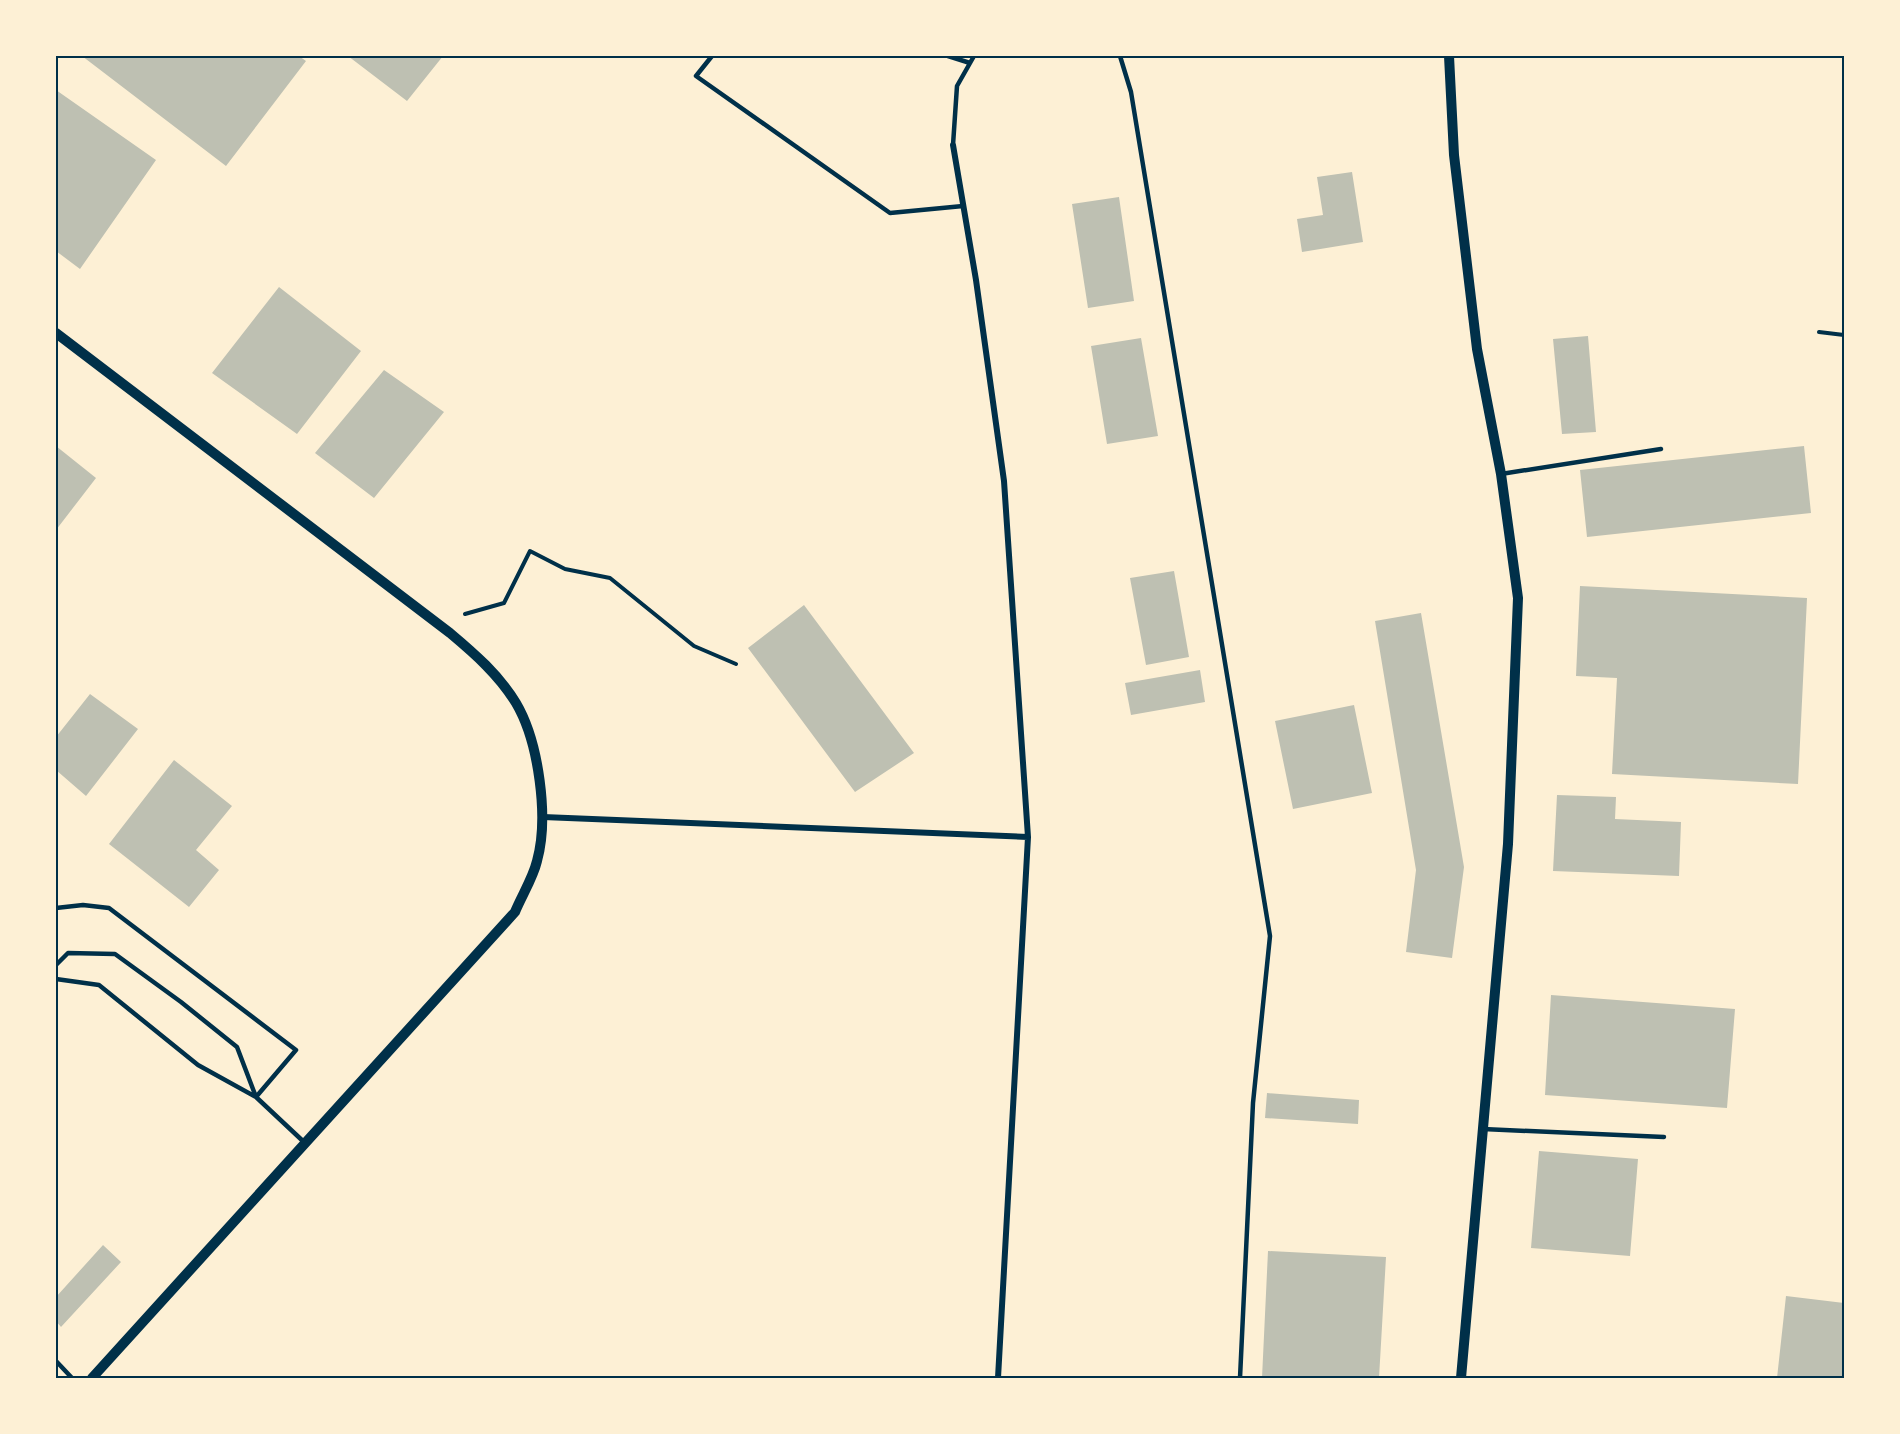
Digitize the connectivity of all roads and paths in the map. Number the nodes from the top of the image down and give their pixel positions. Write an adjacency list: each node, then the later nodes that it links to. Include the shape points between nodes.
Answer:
1 (712, 56): 8 (lane, via 696,76 890,213)
2 (948, 56): 6 (lane)
3 (974, 56): 6 (lane)
4 (1120, 56): 29 (lane, via 1131,92 1270,936 1253,1103)
5 (1449, 56): 13 (street, via 1454,155 1478,349)
6 (970, 63): 7 (lane, via 957,86)
7 (953, 145): 8 (street)
8 (963, 206): 17 (street, via 1004,481)
9 (1819, 332): 11 (path)
10 (56, 333): 16 (street, via 450,633 491,669 517,704 536,756)
11 (1845, 335)
12 (1661, 449): 13 (lane)
13 (1501, 474): 22 (street, via 1518,598 1508,844)
14 (464, 614): 15 (path, via 504,603 530,551 565,569 610,578 694,646)
15 (736, 664)
16 (543, 817): 17 (street); 24 (street, via 537,861 515,912)
17 (1028, 837): 28 (street)
18 (56, 908): 21 (lane, via 83,905 109,909 296,1050)
19 (56, 964): 21 (lane, via 68,953 115,954 237,1047)
20 (56, 979): 21 (lane, via 99,985 198,1065)
21 (256, 1096): 24 (lane)
22 (1483, 1129): 23 (lane); 30 (street)
23 (1664, 1137)
24 (305, 1143): 27 (street)
25 (56, 1360): 26 (lane)
26 (72, 1378)
27 (92, 1378)
28 (998, 1378)
29 (1240, 1378)
30 (1461, 1378)

